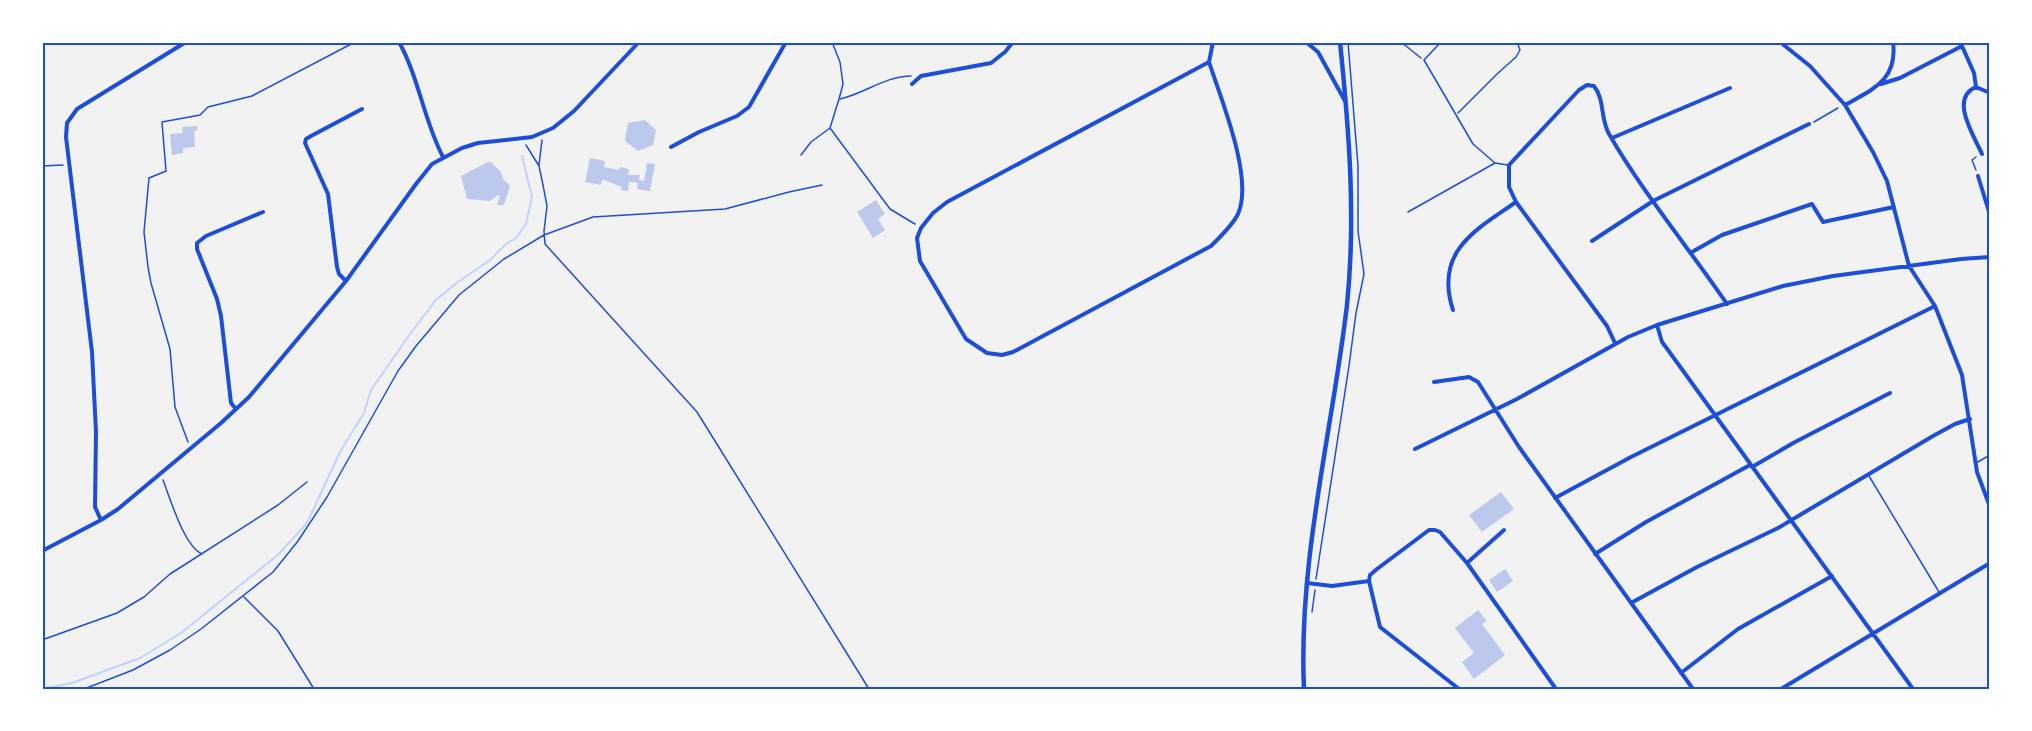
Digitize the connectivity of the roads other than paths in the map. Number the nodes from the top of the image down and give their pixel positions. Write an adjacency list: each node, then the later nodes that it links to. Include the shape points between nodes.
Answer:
1 (186, 42): 60 (street, via 77,109 69,117 66,130 92,352 95,507)
2 (399, 42): 27 (street)
3 (639, 42): 27 (street, via 553,128 524,138 462,147)
4 (786, 42): 25 (street, via 748,107)
5 (1013, 42): 14 (street, via 991,63 921,76)
6 (1213, 42): 13 (street)
7 (1306, 42): 19 (street, via 1318,52)
8 (1340, 42): 19 (street)
9 (1441, 42): 22 (lane, via 1424,60)
10 (1517, 42): 22 (lane, via 1520,50 1516,57)
11 (1779, 42): 20 (street, via 1810,66)
12 (1893, 42): 15 (street, via 1889,73)
13 (1209, 63): 13 (street, via 947,202 921,228 917,238 920,261 966,339 987,353 1013,352 1211,246 1229,227 1238,213 1243,190 1238,154)
14 (912, 84)
15 (1881, 84): 16 (street, via 1962,46); 20 (street)
16 (1976, 87): 18 (street); 26 (street, via 1969,90 1963,105)
17 (1730, 88): 24 (street)
18 (1990, 93)
19 (1346, 104): 69 (street, via 1352,190 1350,271)
20 (1845, 105): 33 (street, via 1874,152)
21 (362, 109): 41 (street, via 305,143 328,194 337,267)
22 (1456, 114): 28 (lane, via 1473,144)
23 (1809, 124): 31 (street)
24 (1612, 138): 29 (street, via 1600,94 1594,86 1587,86); 31 (street)
25 (671, 147)
26 (1982, 154)
27 (443, 157): 41 (street, via 416,184)
28 (1495, 163): 29 (lane); 35 (lane)
29 (1509, 165): 32 (street, via 1509,187)
30 (1978, 176): 36 (street)
31 (1653, 201): 37 (street); 38 (street)
32 (1516, 202): 44 (street, via 1461,244 1449,279); 46 (street, via 1602,318)
33 (1894, 207): 38 (street, via 1823,222 1812,204 1722,235); 40 (street)
34 (263, 212): 49 (street, via 206,236 196,249 217,299 231,403)
35 (1408, 212)
36 (1990, 215)
37 (1592, 241)
38 (1692, 252): 42 (street)
39 (1990, 257): 40 (street)
40 (1909, 266): 42 (street, via 1784,286); 43 (street)
41 (346, 281): 49 (street)
42 (1727, 304): 45 (street)
43 (1935, 306): 51 (street); 52 (street, via 1962,375)
44 (1453, 310)
45 (1657, 326): 46 (street); 51 (street, via 1662,342)
46 (1616, 343): 50 (street)
47 (1434, 382): 50 (street, via 1473,378)
48 (1890, 393): 56 (street)
49 (236, 410): 60 (street)
50 (1496, 410): 53 (street); 58 (street)
51 (1715, 415): 56 (street); 58 (street)
52 (1970, 419): 55 (street); 57 (street)
53 (1415, 449)
54 (1990, 454): 55 (lane)
55 (1976, 463): 59 (street)
56 (1751, 466): 61 (street); 64 (street)
57 (1868, 475): 61 (street); 70 (lane)
58 (1556, 498): 64 (street)
59 (1990, 507)
60 (101, 520): 63 (street)
61 (1790, 521): 67 (street); 71 (street)
62 (1504, 530): 65 (street)
63 (42, 551)
64 (1595, 554): 71 (street)
65 (1467, 563): 68 (street, via 1440,532 1430,530 1370,575); 74 (street)
66 (1990, 563): 70 (street)
67 (1832, 576): 72 (street); 73 (street, via 1738,629)
68 (1370, 581): 69 (street, via 1332,586); 76 (street, via 1380,627)
69 (1307, 583): 75 (street)
70 (1939, 593): 72 (street)
71 (1631, 603): 73 (street)
72 (1873, 634): 78 (street); 79 (street)
73 (1682, 673): 77 (street)
74 (1553, 688)
75 (1304, 689)
76 (1459, 689)
77 (1693, 689)
78 (1780, 689)
79 (1913, 689)

